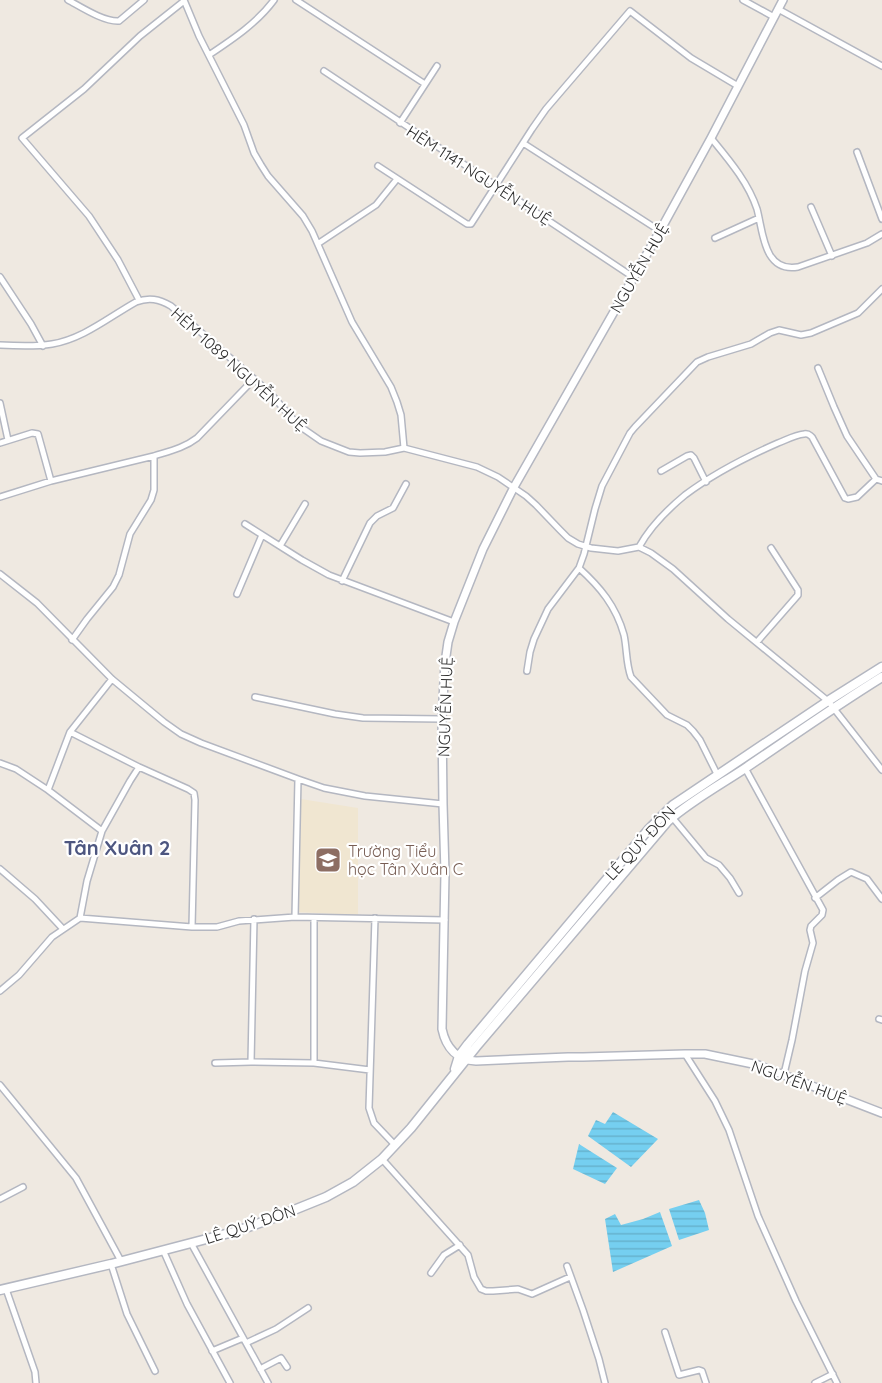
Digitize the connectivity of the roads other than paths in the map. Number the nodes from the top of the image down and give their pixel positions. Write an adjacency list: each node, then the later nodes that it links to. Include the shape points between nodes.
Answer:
1 (68, 0): 2 (street, via 118,21)
2 (144, 0)
3 (274, 0): 10 (street, via 255,21)
4 (296, 0): 14 (street)
5 (743, 0): 9 (street)
6 (783, 0): 8 (street, NGUYỄN HUỆ)
7 (184, 1): 10 (street); 34 (street, via 22,138 95,225)
8 (778, 9): 9 (street, NGUYỄN HUỆ); 12 (street)
9 (774, 17): 15 (street, NGUYỄN HUỆ)
10 (209, 55): 29 (street, via 261,165 303,216)
11 (437, 66): 14 (street)
12 (882, 66)
13 (324, 71): 16 (street, HẺM 1141 NGUYỄN HUỆ)
14 (425, 84): 16 (street)
15 (738, 86): 17 (street, NGUYỄN HUỆ); 18 (street, via 691,58 630,11 546,109)
16 (400, 123): 22 (street, HẺM 1141 NGUYỄN HUỆ)
17 (711, 138): 24 (street, via 743,180); 26 (street, NGUYỄN HUỆ)
18 (523, 143): 22 (street); 26 (street)
19 (857, 152): 25 (street)
20 (378, 166): 21 (street)
21 (397, 179): 22 (street, via 469,224); 29 (street, via 376,205)
22 (496, 186): 32 (street, HẺM 1141 NGUYỄN HUỆ)
23 (812, 207): 30 (street)
24 (759, 218): 28 (street); 30 (street, via 770,256 779,265 798,267)
25 (882, 219)
26 (660, 231): 32 (street, NGUYỄN HUỆ)
27 (882, 234): 30 (street)
28 (715, 238)
29 (319, 243): 42 (street, via 352,322 398,402)
30 (832, 256)
31 (0, 277): 36 (street)
32 (633, 278): 49 (street, NGUYỄN HUỆ)
33 (882, 289): 55 (street, via 858,313 811,333 775,331 751,344 697,362 630,433 602,486)
34 (139, 300): 36 (street, via 78,335); 38 (street, HẺM 1089 NGUYỄN HUỆ, via 159,300 171,306)
35 (0, 345): 36 (street)
36 (43, 346)
37 (818, 368): 45 (street, via 847,436)
38 (254, 379): 42 (street, HẺM 1089 NGUYỄN HUỆ, via 298,425 321,441 360,453); 43 (street, via 188,445)
39 (0, 404): 40 (street)
40 (8, 440): 41 (street); 46 (street, via 38,434)
41 (0, 443)
42 (404, 448): 49 (street, HẺM 1089 NGUYỄN HUỆ, via 477,467)
43 (154, 456): 46 (street); 63 (street, via 151,500 130,534 118,575)
44 (661, 471): 47 (street, via 691,455)
45 (879, 480): 47 (street, via 857,496 845,498 812,437 804,434 747,458)
46 (51, 481): 50 (street)
47 (706, 482): 56 (street, via 672,507)
48 (405, 484): 60 (street, via 393,508 370,524)
49 (514, 487): 55 (street, HẺM 1089 NGUYỄN HUỆ, via 568,538); 62 (street, NGUYỄN HUỆ, via 483,549)
50 (0, 497)
51 (304, 504): 54 (street)
52 (245, 524): 53 (street)
53 (262, 535): 54 (street); 61 (street)
54 (280, 546): 60 (street)
55 (586, 547): 56 (street, via 618,551); 58 (street)
56 (639, 547): 64 (street, via 673,569)
57 (771, 548): 64 (street, via 798,595)
58 (579, 568): 66 (street, via 541,622); 77 (street, via 597,584 612,606 624,635 632,677 667,715 693,731)
59 (0, 573): 63 (street, via 37,603)
60 (342, 581): 62 (street)
61 (237, 594)
62 (454, 622): 71 (street, NGUYỄN HUỆ, via 445,663)
63 (72, 640): 68 (street)
64 (757, 642): 70 (street)
65 (882, 667): 70 (main road, LÊ QUÝ ĐÔN)
66 (527, 671)
67 (882, 677): 70 (main road, LÊ QUÝ ĐÔN)
68 (112, 679): 72 (street); 78 (street, via 181,734)
69 (255, 697): 71 (street, via 363,718)
70 (830, 704): 75 (main road, LÊ QUÝ ĐÔN); 76 (street); 77 (main road, LÊ QUÝ ĐÔN)
71 (442, 719): 80 (street, NGUYỄN HUỆ)
72 (70, 732): 74 (street); 79 (street)
73 (0, 763): 79 (street)
74 (139, 767): 82 (street); 94 (street, via 194,793)
75 (745, 768): 81 (main road, LÊ QUÝ ĐÔN); 86 (street)
76 (882, 770)
77 (718, 776): 85 (main road, LÊ QUÝ ĐÔN, via 663,814)
78 (298, 779): 80 (street, via 365,796); 88 (street)
79 (48, 790): 82 (street)
80 (443, 804): 93 (street, NGUYỄN HUỆ)
81 (672, 817): 84 (street, via 706,858 719,865); 85 (main road, LÊ QUÝ ĐÔN)
82 (102, 831): 89 (street)
83 (0, 868): 95 (street)
84 (739, 893)
85 (600, 894): 98 (main road, LÊ QUÝ ĐÔN)
86 (816, 898): 87 (street, via 851,873 867,879); 103 (street, via 822,915 810,930 813,943)
87 (882, 898)
88 (295, 917): 90 (street); 92 (street)
89 (80, 918): 94 (street); 95 (street)
90 (314, 918): 91 (street); 101 (street)
91 (375, 918): 93 (street); 102 (street)
92 (254, 920): 94 (street); 99 (street)
93 (445, 920): 98 (street, NGUYỄN HUỆ, via 442,1029 444,1041)
94 (192, 927)
95 (63, 929): 96 (street)
96 (0, 991)
97 (685, 1054): 98 (street, NGUYỄN HUỆ, via 477,1061); 103 (street, NGUYỄN HUỆ, via 705,1054); 126 (street, via 729,1130 758,1216)
98 (462, 1058): 106 (main road, LÊ QUÝ ĐÔN, via 454,1076)
99 (251, 1062): 100 (street); 101 (street)
100 (215, 1063)
101 (314, 1063): 102 (street)
102 (370, 1070): 106 (street, via 369,1108 374,1123)
103 (784, 1074): 105 (street, NGUYỄN HUỆ)
104 (0, 1085): 113 (street, via 76,1178)
105 (882, 1113)
106 (395, 1145): 107 (main road, LÊ QUÝ ĐÔN)
107 (382, 1159): 110 (main road, LÊ QUÝ ĐÔN, via 326,1197 237,1231); 111 (street)
108 (23, 1187): 109 (street)
109 (0, 1199)
110 (191, 1243): 112 (main road, LÊ QUÝ ĐÔN); 121 (street)
111 (460, 1245): 116 (street, via 444,1255); 117 (street, via 468,1255 477,1284 486,1291 518,1289 532,1294)
112 (163, 1250): 113 (main road, LÊ QUÝ ĐÔN); 122 (street)
113 (121, 1261): 114 (main road, LÊ QUÝ ĐÔN)
114 (111, 1264): 118 (main road, LÊ QUÝ ĐÔN); 125 (street, via 127,1314)
115 (567, 1266): 117 (street)
116 (431, 1274)
117 (570, 1277): 130 (street)
118 (3, 1289): 127 (street)
119 (308, 1308): 121 (street, via 276,1329)
120 (665, 1332): 131 (street, via 679,1375 699,1370)
121 (244, 1340): 122 (street); 124 (street)
122 (212, 1351): 128 (street)
123 (288, 1368): 124 (street, via 281,1358)
124 (260, 1369): 129 (street)
125 (155, 1371)
126 (833, 1374): 132 (street); 133 (street)
127 (36, 1383)
128 (228, 1383)
129 (268, 1383)
130 (605, 1383)
131 (706, 1383)
132 (815, 1383)
133 (837, 1383)

